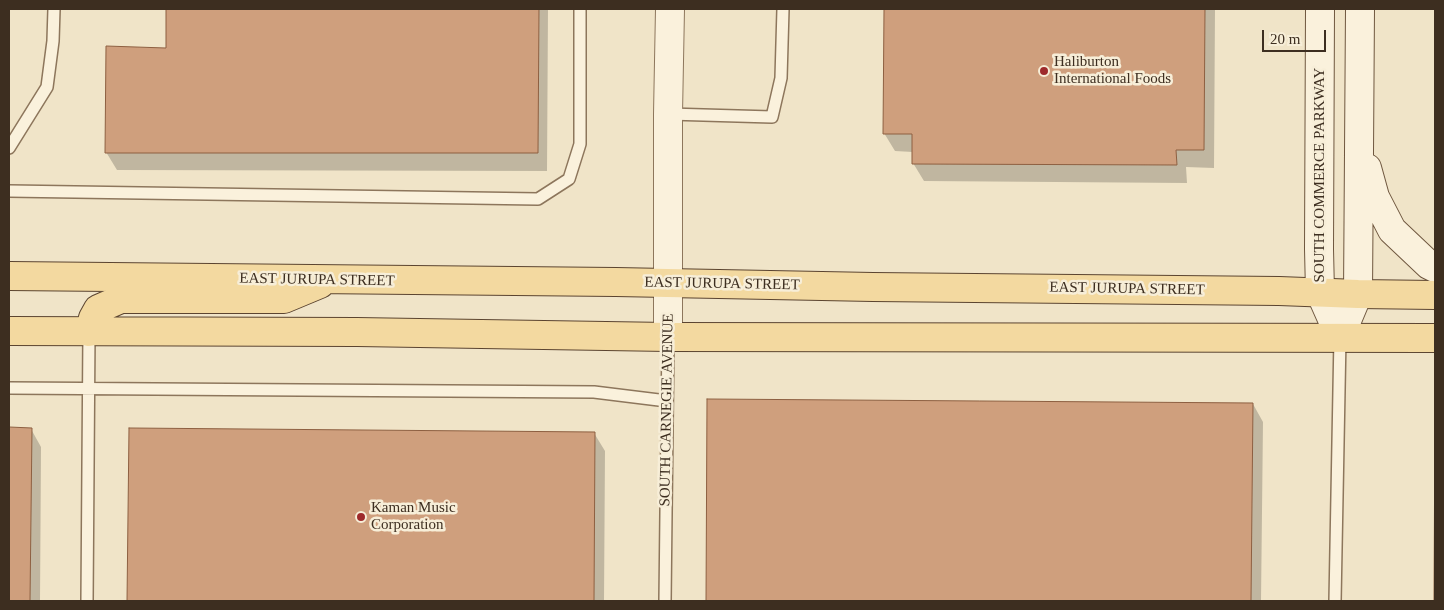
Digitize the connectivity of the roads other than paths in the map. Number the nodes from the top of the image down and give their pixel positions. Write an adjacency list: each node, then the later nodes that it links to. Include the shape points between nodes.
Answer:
1 (54, 9): 9 (lane, via 54,41 47,86)
2 (580, 9): 10 (lane, via 580,144 570,179 538,199)
3 (670, 9): 7 (main road, SOUTH CARNEGIE AVENUE)
4 (783, 9): 7 (lane, via 781,78 772,117)
5 (1320, 9): 15 (main road, SOUTH COMMERCE PARKWAY)
6 (1360, 9): 8 (main road, SOUTH COMMERCE PARKWAY)
7 (668, 114): 14 (main road, SOUTH CARNEGIE AVENUE)
8 (1359, 135): 11 (main road, via 1375,197 1392,230); 16 (main road, SOUTH COMMERCE PARKWAY)
9 (9, 148)
10 (9, 191)
11 (1435, 268)
12 (9, 276): 13 (main road, EAST JURUPA STREET)
13 (331, 280): 14 (main road, EAST JURUPA STREET); 19 (main road, via 284,299 121,299 98,309)
14 (668, 283): 15 (main road, EAST JURUPA STREET); 20 (main road, SOUTH CARNEGIE AVENUE)
15 (1320, 292): 16 (main road, EAST JURUPA STREET); 21 (main road, SOUTH COMMERCE PARKWAY)
16 (1358, 294): 17 (main road, EAST JURUPA STREET); 21 (main road, SOUTH COMMERCE PARKWAY)
17 (1435, 296)
18 (9, 331): 19 (main road)
19 (90, 332): 20 (main road); 24 (lane)
20 (668, 337): 21 (main road); 25 (lane, SOUTH CARNEGIE AVENUE)
21 (1340, 337): 22 (main road); 28 (lane, SOUTH COMMERCE PARKWAY)
22 (1435, 338)
23 (9, 388): 24 (lane)
24 (89, 389): 25 (lane, via 594,392); 26 (lane)
25 (667, 401): 27 (lane, SOUTH CARNEGIE AVENUE)
26 (87, 601)
27 (665, 601)
28 (1335, 601)

